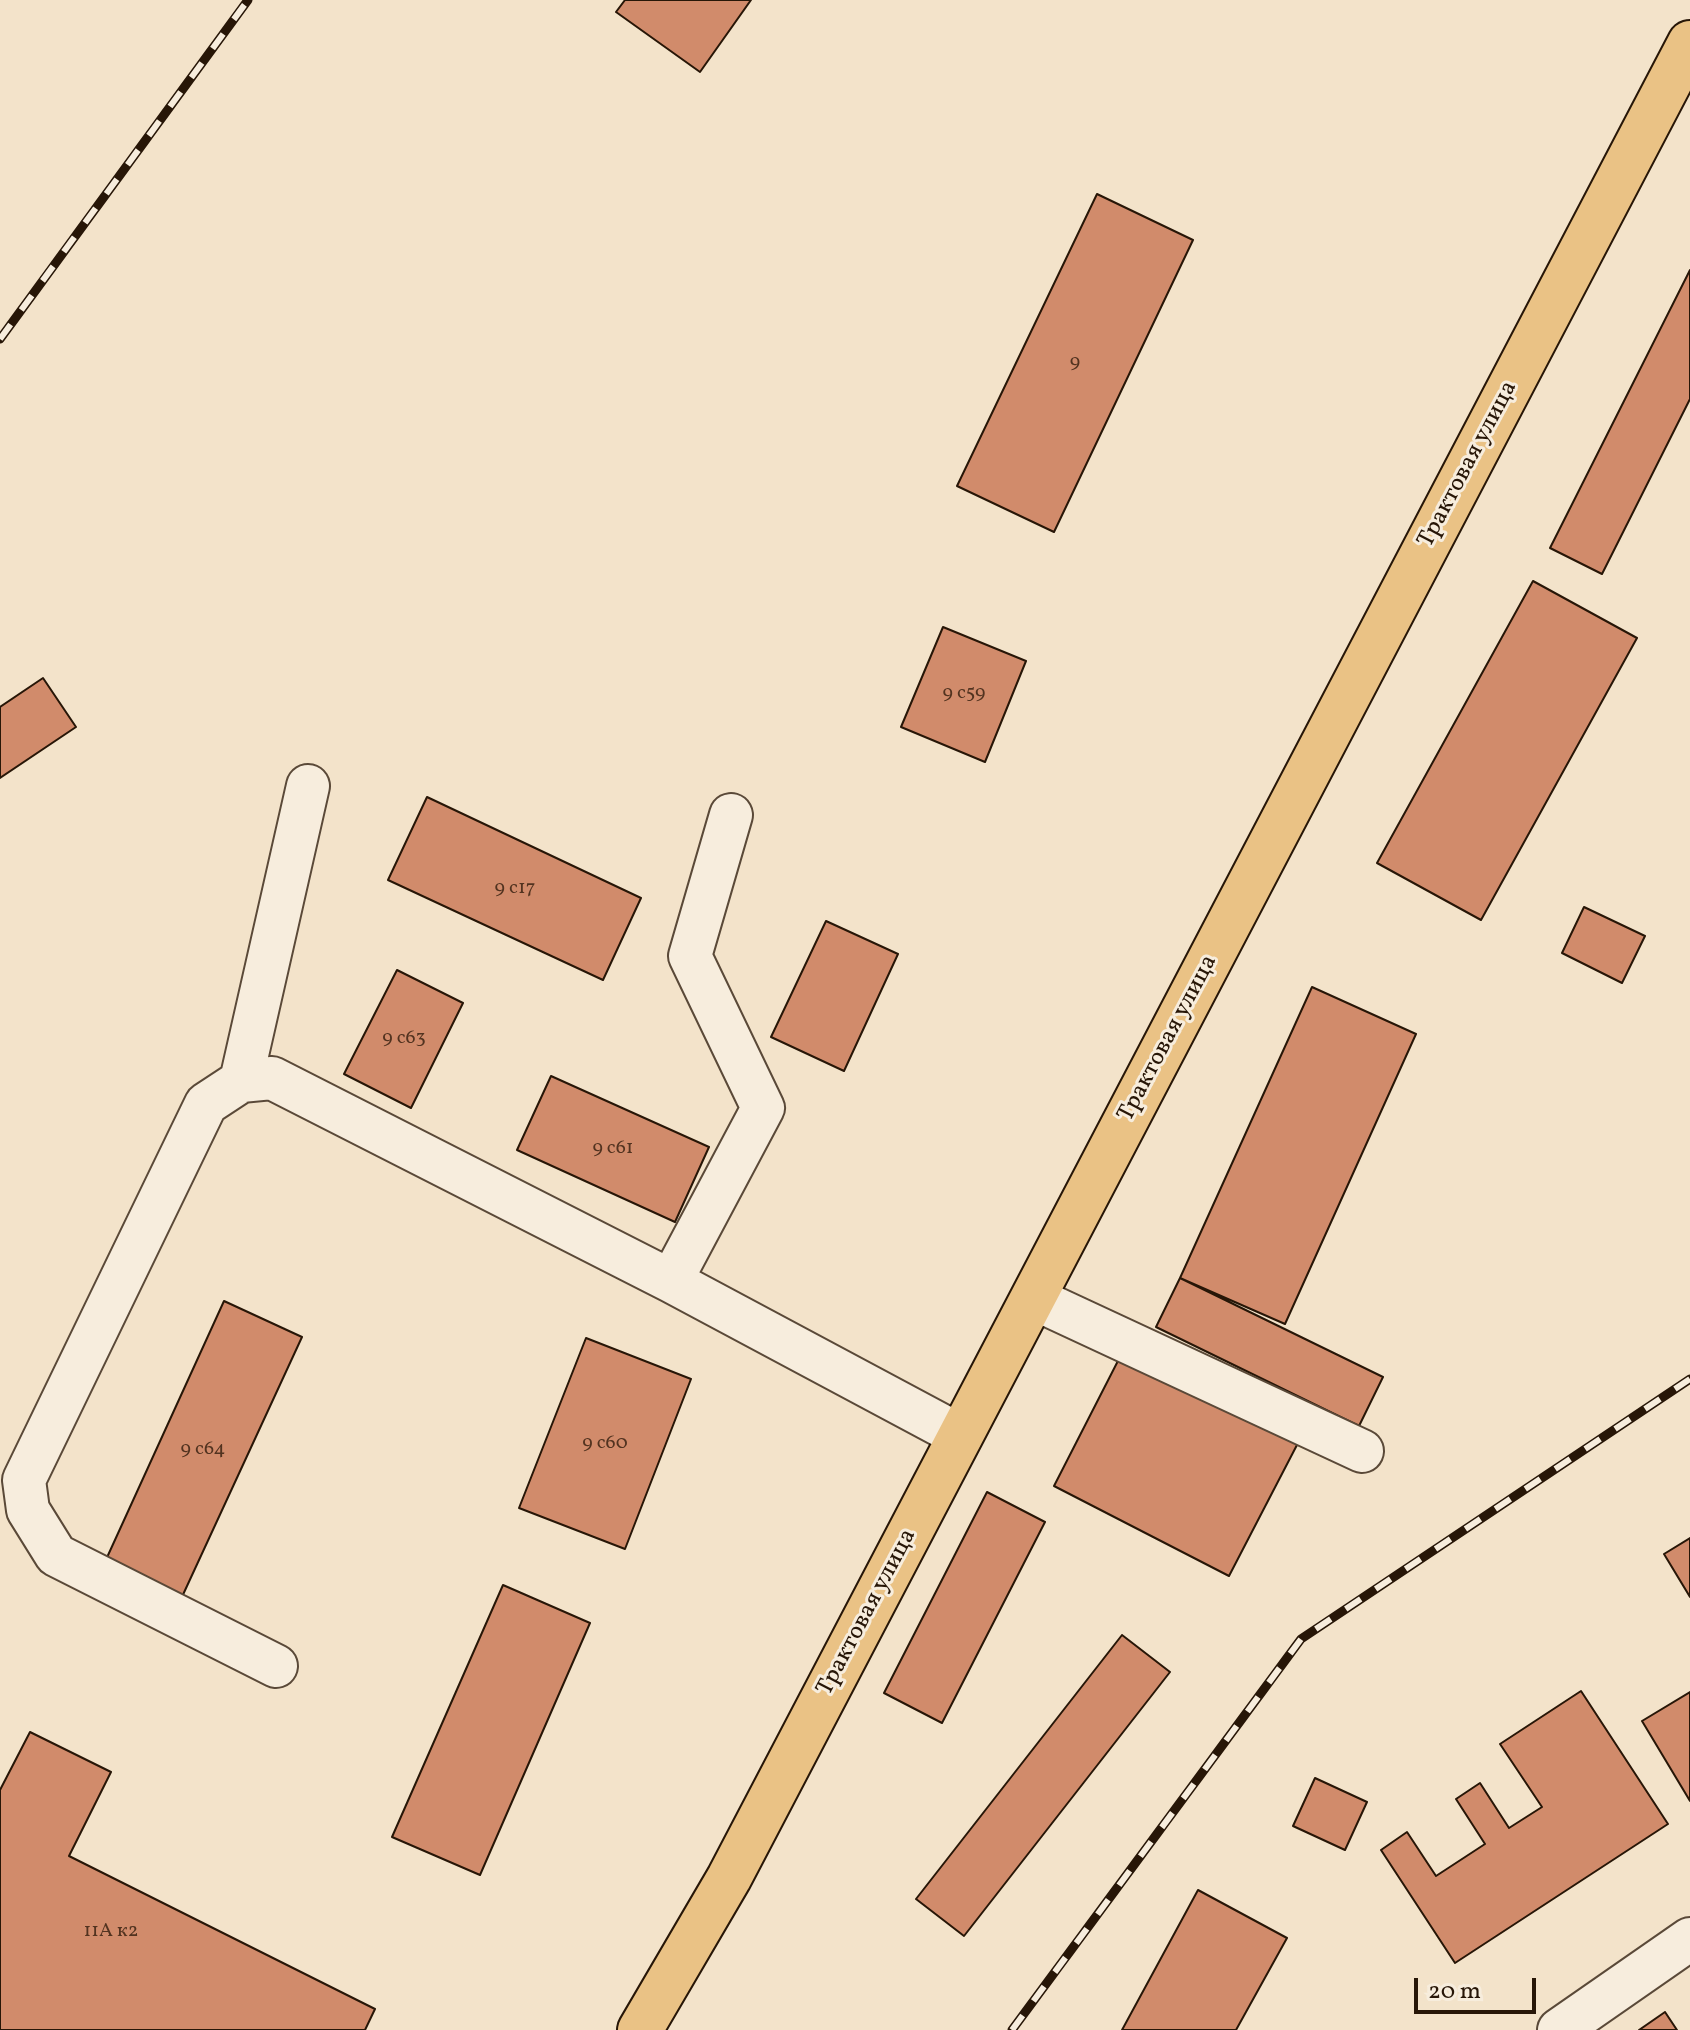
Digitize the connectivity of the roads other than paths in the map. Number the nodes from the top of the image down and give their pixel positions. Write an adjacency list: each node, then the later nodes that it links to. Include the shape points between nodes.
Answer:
1 (1690, 43): 6 (main road, Трактовая улица)
2 (308, 786): 4 (lane)
3 (731, 815): 5 (lane, via 690,956 763,1108)
4 (241, 1081): 5 (lane, via 272,1078); 9 (lane, via 206,1104 24,1480)
5 (671, 1281): 7 (lane)
6 (1033, 1298): 7 (main road, Трактовая улица); 8 (lane)
7 (961, 1436): 12 (main road, Трактовая улица, via 729,1878)
8 (1362, 1451)
9 (14, 1518): 10 (lane, via 56,1555)
10 (276, 1666)
11 (1690, 1939): 13 (lane)
12 (640, 2030)
13 (1559, 2030)

